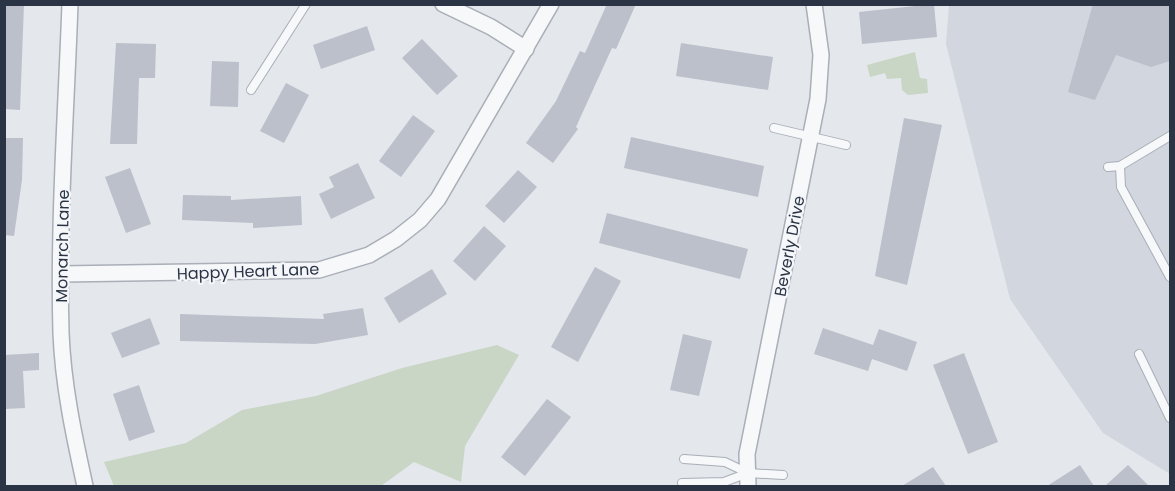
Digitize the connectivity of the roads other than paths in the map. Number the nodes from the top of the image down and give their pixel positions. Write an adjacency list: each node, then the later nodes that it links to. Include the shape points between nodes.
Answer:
1 (70, 4): 14 (street, Monarch Lane)
2 (306, 4): 7 (lane)
3 (443, 4): 6 (street)
4 (551, 4): 6 (street, Happy Heart Lane)
5 (814, 4): 9 (street, Beverly Drive, via 821,55 819,99)
6 (526, 49): 14 (street, Happy Heart Lane, via 438,199 420,220 369,255 319,270)
7 (251, 90)
8 (774, 128): 9 (lane)
9 (811, 136): 11 (lane); 20 (street, Beverly Drive, via 747,454)
10 (1170, 136): 12 (lane)
11 (846, 145)
12 (1120, 166): 13 (lane); 15 (lane, via 1121,187)
13 (1108, 167)
14 (61, 274): 22 (street, Monarch Lane, via 61,334 67,392)
15 (1170, 277)
16 (1139, 354): 17 (lane)
17 (1170, 418)
18 (684, 459): 20 (lane, via 725,462)
19 (783, 475): 20 (lane)
20 (748, 480): 21 (lane)
21 (682, 483)
22 (85, 486)

